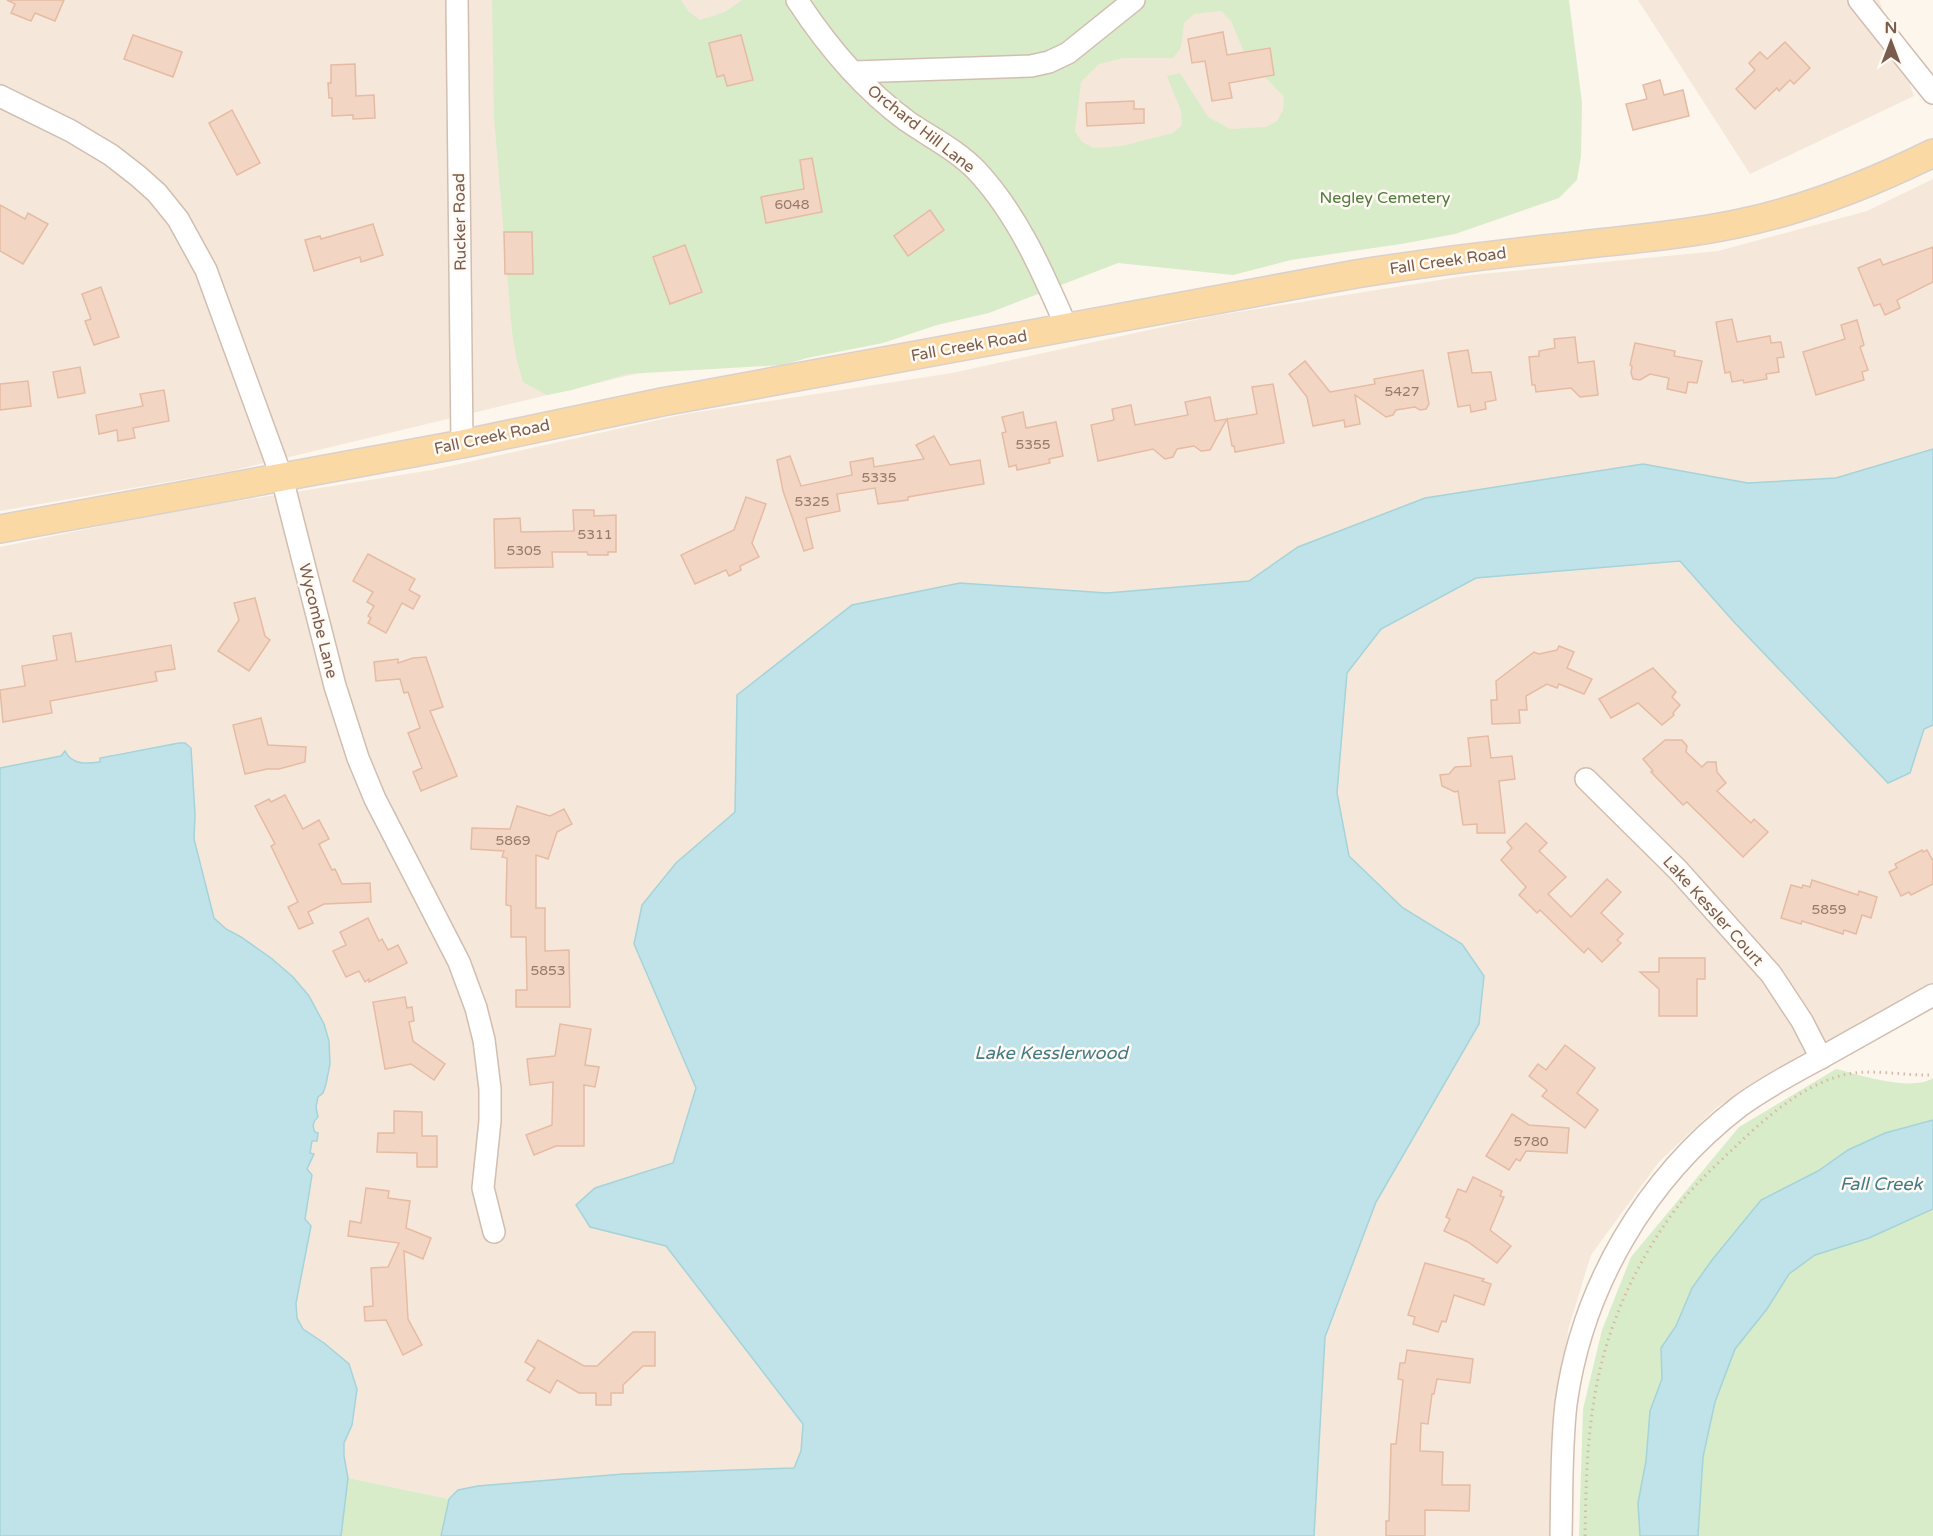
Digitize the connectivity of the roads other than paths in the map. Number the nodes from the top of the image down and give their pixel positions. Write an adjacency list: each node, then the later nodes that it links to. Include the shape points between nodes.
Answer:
1 (457, 0): 10 (street, Rucker Road)
2 (797, 0): 5 (street, Orchard Hill Lane)
3 (1134, 0): 5 (street, via 1068,53 1049,62 1030,66)
4 (1859, 0): 6 (street)
5 (853, 72): 9 (street, Orchard Hill Lane, via 888,106 949,148 987,182 1012,215)
6 (1933, 93)
7 (0, 96): 11 (street, Wycombe Lane, via 111,155 146,183 178,219 206,270)
8 (1933, 153): 9 (main road, Fall Creek Road, via 1836,196 1735,224 1399,267)
9 (1067, 328): 10 (main road, Fall Creek Road, via 662,402)
10 (462, 444): 11 (main road, Fall Creek Road)
11 (282, 478): 12 (main road, Fall Creek Road); 16 (street, Wycombe Lane, via 334,686 358,758 459,962 477,1008 490,1089 483,1188)
12 (0, 529)
13 (1587, 779): 15 (street, Lake Kessler Court, via 1678,870 1771,974)
14 (1933, 995): 15 (street)
15 (1821, 1058): 17 (street, via 1754,1097 1703,1138 1653,1193 1606,1270 1587,1315 1564,1420)
16 (494, 1232)
17 (1561, 1536)

